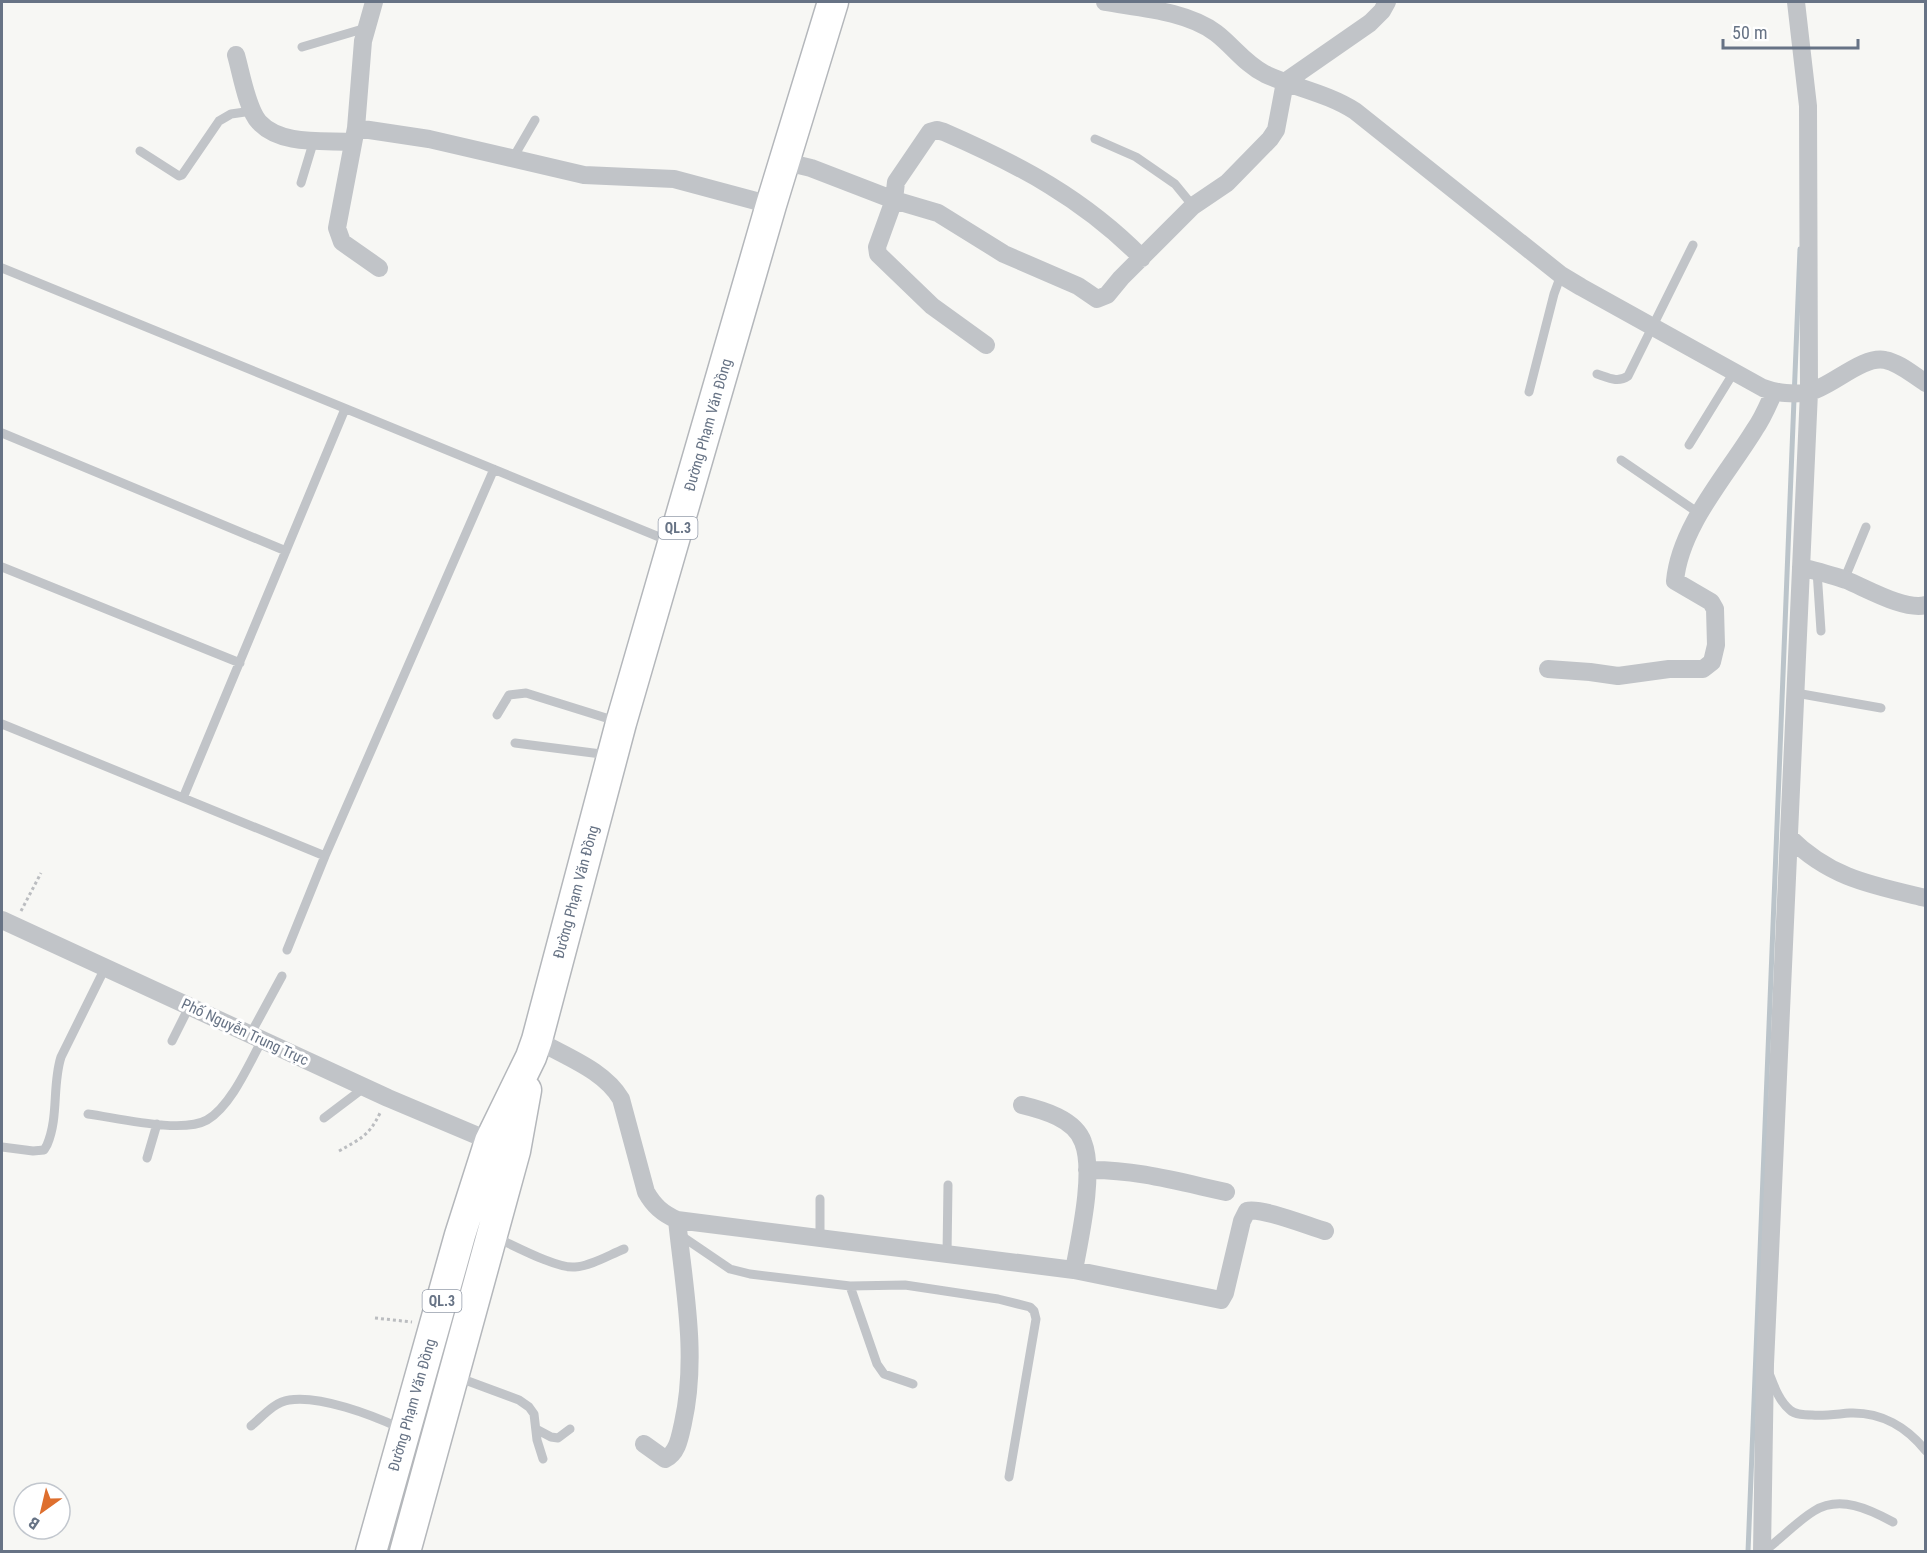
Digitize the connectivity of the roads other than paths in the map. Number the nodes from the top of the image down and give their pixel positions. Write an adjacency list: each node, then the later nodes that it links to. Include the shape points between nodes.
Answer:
1 (374, 2): 6 (street)
2 (833, 2): 17 (highway, Đường Phạm Văn Đồng / QL.3)
3 (1105, 2): 9 (street, via 1186,17 1202,24 1252,67)
4 (1387, 2): 9 (street, via 1370,23)
5 (1796, 2): 34 (street, via 1808,106)
6 (366, 28): 7 (lane); 12 (street)
7 (302, 47)
8 (236, 55): 10 (street)
9 (1285, 82): 21 (street, via 1276,130 1270,139 1227,183); 26 (street, via 1337,100 1355,111)
10 (252, 111): 14 (street, via 258,122 286,138); 15 (lane, via 231,114 219,121 182,175)
11 (535, 120): 16 (lane)
12 (355, 135): 14 (street); 16 (street, via 418,136); 25 (street, via 338,236)
13 (1095, 139): 21 (lane, via 1136,157 1175,184)
14 (314, 140): 18 (lane)
15 (140, 151)
16 (513, 158): 20 (street, via 584,175 674,179)
17 (786, 162): 19 (street); 20 (highway, Đường Phạm Văn Đồng / QL.3)
18 (300, 183)
19 (894, 200): 23 (street, via 939,213 1004,254 1078,286 1097,299 1107,295); 23 (street, via 897,182 930,132 937,130 1014,164 1082,206); 28 (street, via 878,254 932,306)
20 (771, 205): 42 (highway, Đường Phạm Văn Đồng / QL.3)
21 (1193, 206): 23 (street)
22 (1693, 245): 27 (lane)
23 (1142, 258)
24 (2, 268): 35 (lane)
25 (379, 268)
26 (1561, 275): 27 (street); 32 (lane)
27 (1653, 327): 29 (street); 30 (lane, via 1628,376 1616,380)
28 (986, 345)
29 (1734, 372): 33 (street); 37 (lane)
30 (1597, 374)
31 (1926, 383): 34 (street, via 1883,359 1870,361)
32 (1528, 392)
33 (1779, 392): 34 (street); 40 (street)
34 (1805, 392): 45 (street)
35 (345, 409): 39 (lane); 43 (lane)
36 (2, 433): 43 (lane)
37 (1689, 445)
38 (1621, 460): 40 (lane)
39 (494, 469): 42 (lane); 60 (lane)
40 (1700, 514): 50 (street, via 1676,568 1675,581 1712,602 1716,645 1712,662 1703,669 1618,676)
41 (1866, 527): 46 (lane)
42 (674, 543): 54 (highway, Đường Phạm Văn Đồng / QL.3)
43 (286, 551): 49 (lane)
44 (2, 567): 49 (lane)
45 (1809, 569): 46 (street); 48 (lane); 51 (street)
46 (1844, 580): 47 (street, via 1902,604)
47 (1926, 605)
48 (1821, 631)
49 (240, 663): 58 (lane)
50 (1548, 669)
51 (1796, 693): 52 (lane); 59 (street)
52 (1881, 708)
53 (497, 716): 54 (lane, via 510,695 526,693)
54 (621, 723): 57 (highway, Đường Phạm Văn Đồng / QL.3)
55 (2, 724): 58 (lane)
56 (515, 743): 57 (lane)
57 (612, 756): 69 (highway, Đường Phạm Văn Đồng / QL.3)
58 (183, 798): 60 (lane)
59 (1789, 837): 61 (street, via 1805,853 1846,877); 90 (street)
60 (325, 856): 63 (lane)
61 (1926, 898)
62 (8, 923): 64 (street, Phố Nguyễn Trung Trực)
63 (287, 950)
64 (105, 968): 66 (street, Phố Nguyễn Trung Trực); 76 (lane, via 56,1071 47,1145 44,1150)
65 (282, 976): 67 (lane)
66 (189, 1006): 67 (street, Phố Nguyễn Trung Trực); 68 (lane)
67 (256, 1037): 70 (street, Phố Nguyễn Trung Trực); 74 (lane, via 232,1092 217,1112 194,1125)
68 (172, 1041)
69 (534, 1049): 75 (highway, Đường Phạm Văn Đồng / QL.3); 82 (street, via 603,1077 614,1087 621,1099 646,1192); 84 (highway, Đường Phạm Văn Đồng / QL.3, via 520,1132)
70 (364, 1087): 73 (lane); 75 (street, Phố Nguyễn Trung Trực)
71 (1022, 1105): 78 (street, via 1044,1110 1073,1128 1083,1142)
72 (88, 1114): 74 (lane)
73 (324, 1118)
74 (157, 1124): 77 (lane)
75 (490, 1141): 96 (highway, Đường Phạm Văn Đồng / QL.3)
76 (2, 1147)
77 (147, 1158)
78 (1087, 1170): 80 (street, via 1134,1173); 88 (street)
79 (948, 1185): 87 (lane)
80 (1226, 1192)
81 (820, 1199): 85 (lane)
82 (677, 1227): 85 (street); 89 (lane, via 730,1269); 97 (street, via 689,1318 689,1396 680,1438 672,1454 661,1458)
83 (1325, 1231): 88 (street, via 1247,1210 1221,1300)
84 (492, 1235): 86 (lane, via 573,1268); 91 (highway, Đường Phạm Văn Đồng / QL.3)
85 (820, 1238): 87 (street)
86 (624, 1249)
87 (947, 1254): 88 (street)
88 (1074, 1270)
89 (850, 1286): 92 (lane, via 877,1364 884,1374); 100 (lane, via 905,1285 1024,1304 1034,1311 1036,1319)
90 (1765, 1364): 98 (lane, via 1778,1395 1790,1411 1809,1415 1877,1415 1899,1426); 104 (street)
91 (453, 1375): 95 (lane, via 519,1400 534,1414); 103 (highway, Đường Phạm Văn Đồng / QL.3)
92 (913, 1384)
93 (251, 1426): 96 (lane, via 273,1407 298,1400 368,1413)
94 (570, 1428): 95 (lane, via 558,1438)
95 (536, 1429): 99 (lane)
96 (405, 1430): 102 (highway, Đường Phạm Văn Đồng / QL.3)
97 (644, 1444)
98 (1926, 1451)
99 (543, 1459)
100 (1009, 1477)
101 (1893, 1521): 104 (lane, via 1851,1504 1828,1506 1815,1510)
102 (371, 1551)
103 (405, 1551)
104 (1763, 1551)

